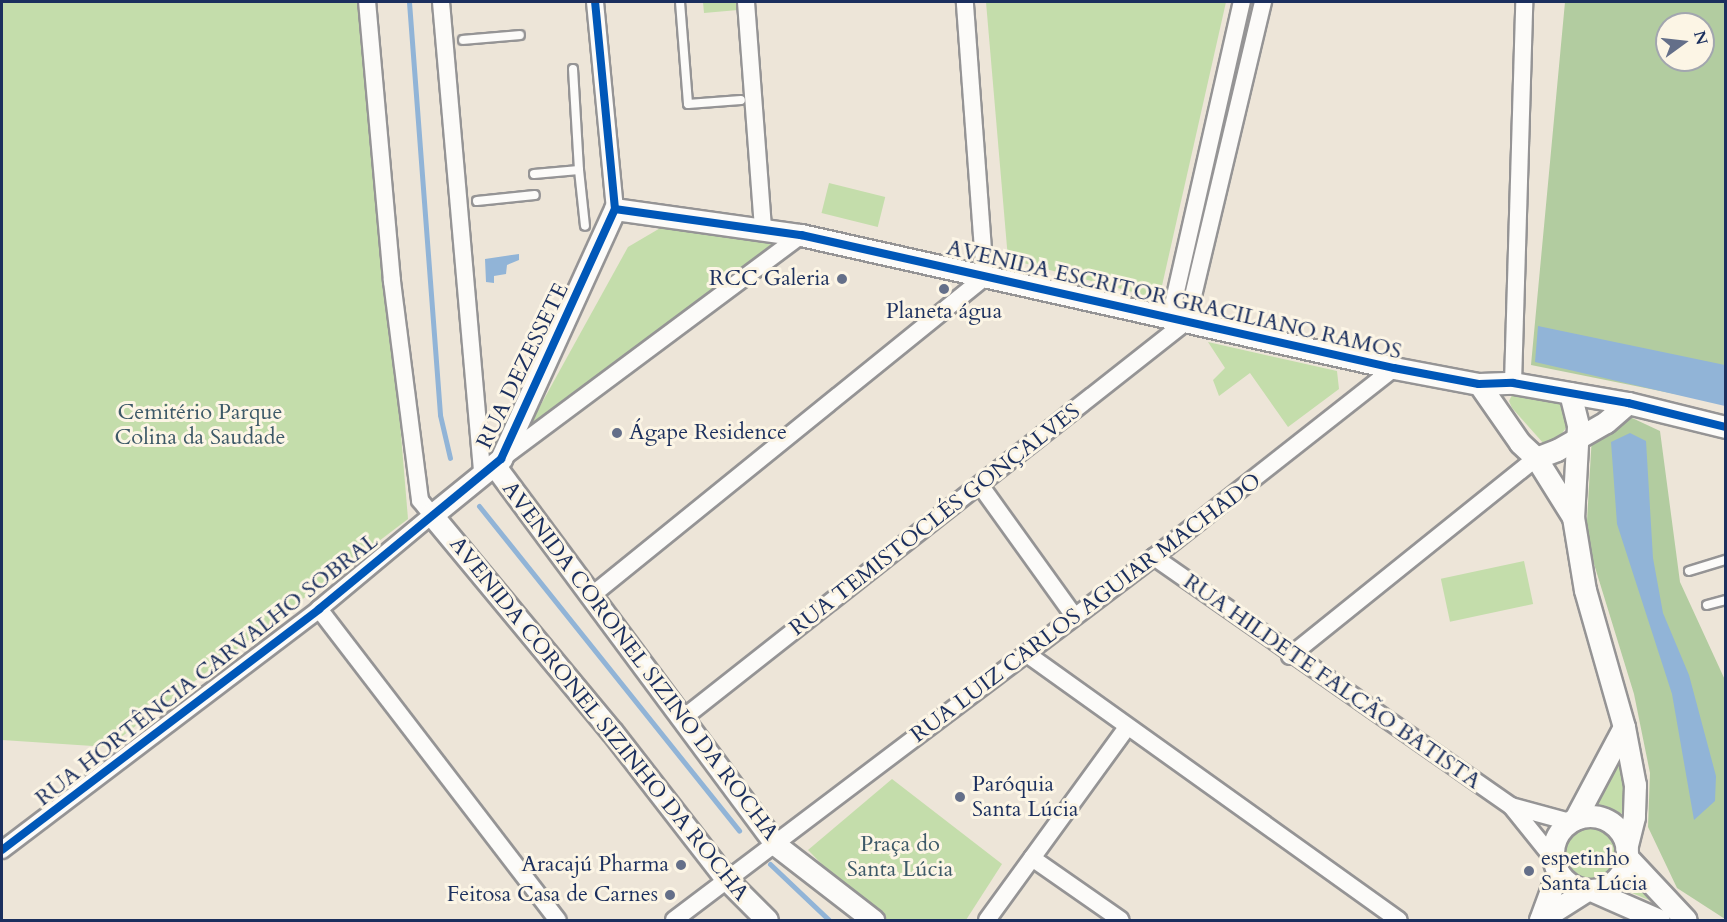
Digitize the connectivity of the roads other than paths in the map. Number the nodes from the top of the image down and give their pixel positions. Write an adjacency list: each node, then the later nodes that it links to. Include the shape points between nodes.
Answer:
1 (367, 2): 35 (street, via 392,281 420,500)
2 (441, 2): 33 (street)
3 (595, 2): 18 (street)
4 (680, 2): 13 (lane, via 688,104)
5 (746, 2): 13 (street)
6 (965, 2): 22 (street)
7 (1242, 2): 23 (street)
8 (1263, 2): 23 (street)
9 (1524, 2): 25 (street)
10 (520, 35): 11 (lane)
11 (463, 40)
12 (573, 69): 14 (lane)
13 (747, 100): 20 (street)
14 (579, 170): 15 (lane); 19 (lane)
15 (534, 174)
16 (535, 195): 17 (lane)
17 (477, 201)
18 (615, 209): 20 (street, AVENIDA ESCRITOR GRACILIANO RAMOS); 33 (street, RUA DEZESSETE)
19 (585, 226)
20 (763, 228): 21 (street, AVENIDA ESCRITOR GRACILIANO RAMOS)
21 (801, 235): 22 (street, AVENIDA ESCRITOR GRACILIANO RAMOS); 33 (street)
22 (985, 277): 23 (street, AVENIDA ESCRITOR GRACILIANO RAMOS); 40 (street)
23 (1179, 320): 24 (street, AVENIDA ESCRITOR GRACILIANO RAMOS); 34 (street, RUA TEMISTOCLÉS GONÇALVES)
24 (1394, 368): 26 (street, AVENIDA ESCRITOR GRACILIANO RAMOS); 37 (street, RUA LUIZ CARLOS AGUIAR MACHADO)
25 (1513, 383): 26 (street, AVENIDA ESCRITOR GRACILIANO RAMOS); 27 (street, AVENIDA ESCRITOR GRACILIANO RAMOS); 29 (street, via 1500,394)
26 (1479, 384): 29 (street)
27 (1570, 393): 28 (street, AVENIDA ESCRITOR GRACILIANO RAMOS); 31 (street, via 1576,408)
28 (1628, 403): 30 (street, AVENIDA ESCRITOR GRACILIANO RAMOS); 31 (street, via 1606,422)
29 (1499, 410): 32 (street, via 1520,443)
30 (1725, 427)
31 (1577, 437): 32 (street); 36 (street)
32 (1536, 458): 36 (street); 46 (street)
33 (492, 466): 35 (street, RUA DEZESSETE); 40 (street, AVENIDA CORONEL SIZINO DA ROCHA)
34 (980, 485): 44 (street); 47 (street, RUA TEMISTOCLÉS GONÇALVES)
35 (432, 515): 43 (street, RUA HORTÊNCIA CARVALHO SOBRAL); 57 (street, AVENIDA CORONEL SIZINHO DA ROCHA, via 612,732)
36 (1573, 517): 49 (street, via 1585,590)
37 (1154, 557): 44 (street, RUA LUIZ CARLOS AGUIAR MACHADO); 46 (street, RUA HILDETE FALCÃO BATISTA)
38 (1725, 560): 39 (lane)
39 (1689, 571)
40 (591, 596): 47 (street, AVENIDA CORONEL SIZINO DA ROCHA)
41 (1725, 600): 42 (lane)
42 (1707, 605)
43 (319, 609): 53 (street, RUA HORTÊNCIA CARVALHO SOBRAL); 61 (street)
44 (1074, 616): 45 (street, RUA LUIZ CARLOS AGUIAR MACHADO)
45 (1027, 654): 48 (street); 52 (street, RUA LUIZ CARLOS AGUIAR MACHADO)
46 (1290, 656): 50 (street, RUA HILDETE FALCÃO BATISTA)
47 (682, 718): 52 (street, AVENIDA CORONEL SIZINO DA ROCHA)
48 (1127, 727): 55 (street); 67 (street)
49 (1624, 727): 51 (street); 54 (street, via 1635,785 1634,817)
50 (1511, 806): 51 (street, RUA HILDETE FALCÃO BATISTA); 56 (street, RUA HILDETE FALCÃO BATISTA)
51 (1573, 821): 54 (street, via 1586,816 1608,821 1617,828); 56 (street, via 1556,838)
52 (776, 845): 57 (street, RUA LUIZ CARLOS AGUIAR MACHADO); 64 (street, AVENIDA CORONEL SIZINO DA ROCHA)
53 (2, 850)
54 (1626, 852): 58 (street, via 1612,883); 59 (street)
55 (1032, 858): 65 (street); 66 (street)
56 (1555, 865): 58 (street, via 1565,881); 60 (street)
57 (727, 880): 62 (street, RUA LUIZ CARLOS AGUIAR MACHADO); 63 (street, AVENIDA CORONEL SIZINHO DA ROCHA)
58 (1590, 890): 59 (street); 60 (street)
59 (1674, 918)
60 (1540, 920)
61 (558, 921)
62 (674, 921)
63 (767, 921)
64 (873, 921)
65 (987, 921)
66 (1121, 921)
67 (1398, 921)

